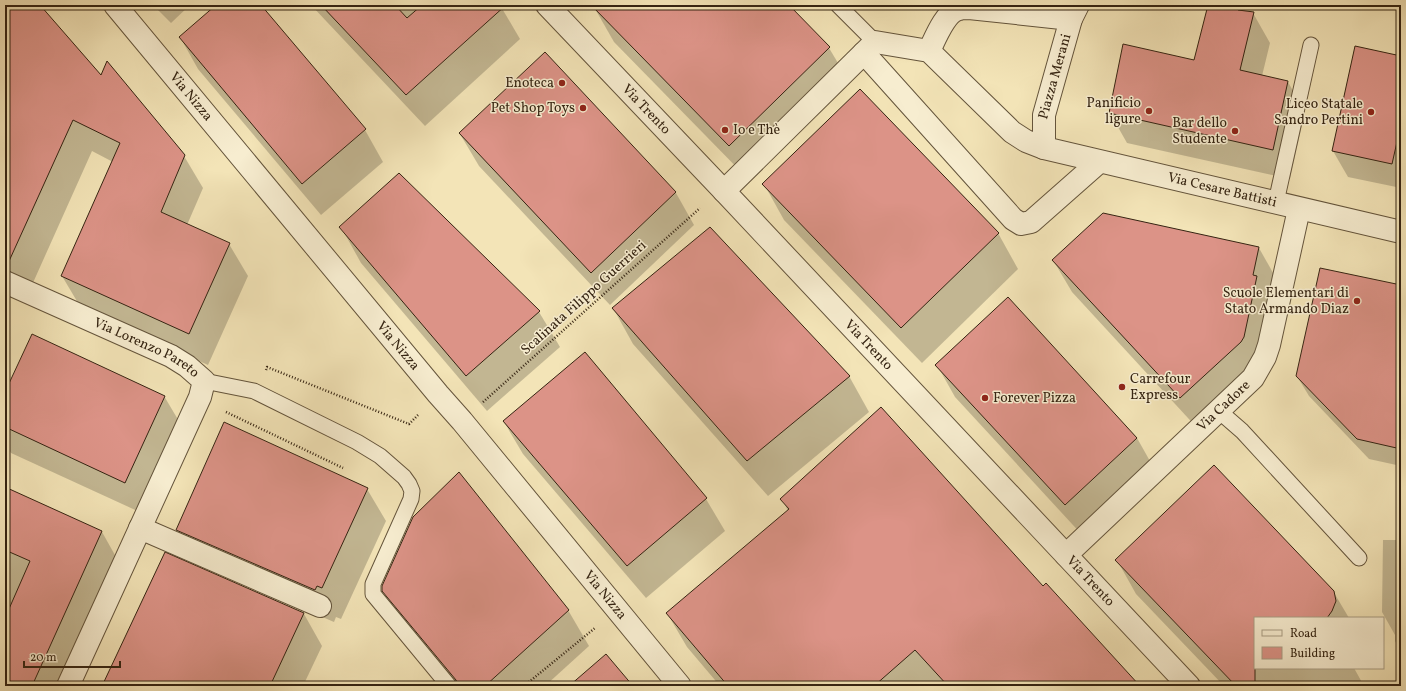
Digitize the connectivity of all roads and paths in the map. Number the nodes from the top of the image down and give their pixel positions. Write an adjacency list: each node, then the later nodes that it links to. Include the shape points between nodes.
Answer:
1 (115, 5): 31 (street, Via Nizza)
2 (547, 5): 10 (street, Via Trento)
3 (838, 5): 6 (lane)
4 (1075, 12): 7 (street, Piazza Merani, via 958,9 943,23); 8 (street, Piazza Merani, via 1044,115)
5 (1311, 45): 11 (lane)
6 (870, 47): 7 (street); 9 (street, via 1013,219 1021,224 1030,222); 10 (street)
7 (929, 51): 8 (street, via 1012,132)
8 (1044, 148): 9 (street, Via Cesare Battisti)
9 (1099, 162): 11 (street, Via Cesare Battisti)
10 (724, 191): 24 (street, Via Trento)
11 (1276, 202): 13 (street, Via Cesare Battisti)
12 (700, 208): 18 (path, Scalinata Filippo Guerrieri)
13 (1299, 209): 14 (street, Via Cesare Battisti); 19 (street, Via Cadore, via 1265,357 1253,378)
14 (1401, 232)
15 (5, 282): 17 (street, Via Lorenzo Pareto, via 171,356)
16 (265, 372): 21 (path, via 267,367 409,424)
17 (204, 381): 23 (street, Via Lorenzo Pareto, via 200,397); 29 (lane, via 254,391 323,425 380,456 409,484 412,491 411,499 373,584 373,594)
18 (481, 404)
19 (1219, 411): 24 (street, Via Cadore); 25 (lane, via 1242,430)
20 (226, 412): 22 (path)
21 (418, 415)
22 (343, 468)
23 (140, 528): 26 (street); 28 (street, Via Lorenzo Pareto)
24 (1066, 555): 32 (street, Via Trento)
25 (1359, 558)
26 (320, 606)
27 (595, 628): 30 (path)
28 (68, 686)
29 (448, 686)
30 (524, 686)
31 (680, 686)
32 (1189, 686)

